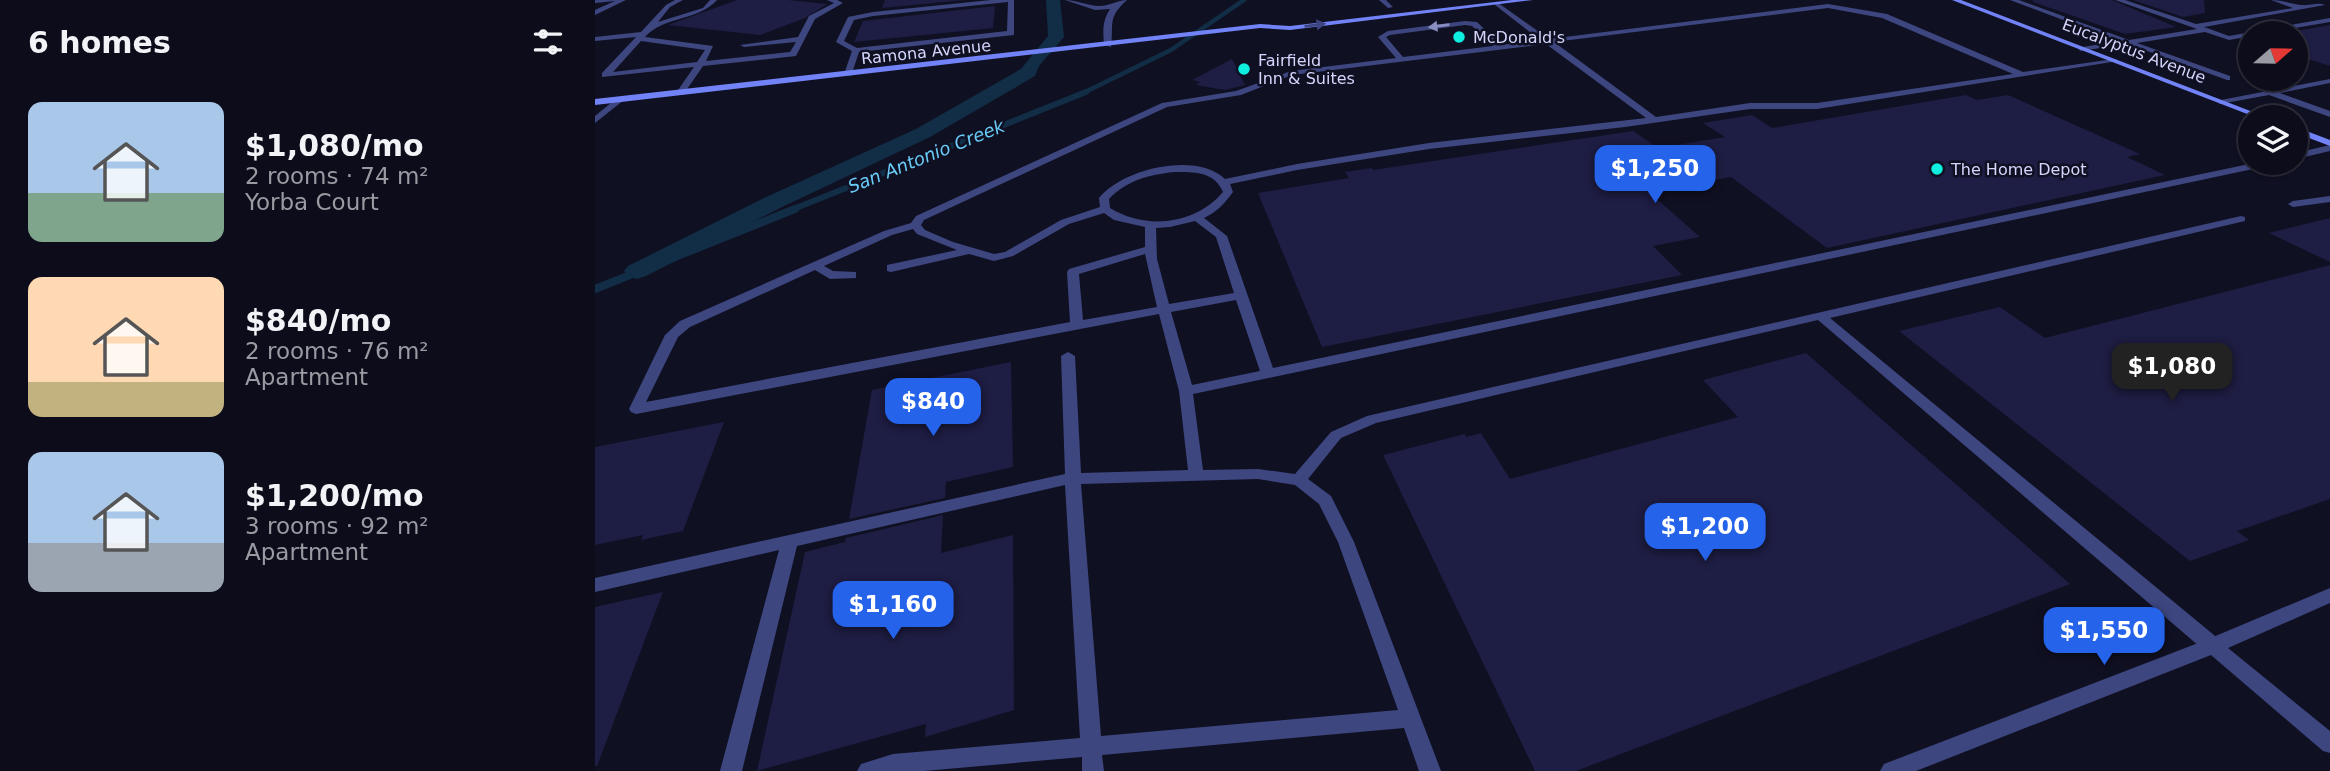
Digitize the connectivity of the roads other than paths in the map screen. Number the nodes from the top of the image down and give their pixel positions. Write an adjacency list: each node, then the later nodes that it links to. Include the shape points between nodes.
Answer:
1 (622, 0): 15 (street); 21 (street)
2 (680, 0): 28 (street, via 668,6)
3 (714, 0): 28 (street, via 705,9)
4 (830, 0): 33 (street, via 840,3 812,19)
5 (1068, 0): 17 (street, via 1095,8)
6 (1124, 0): 17 (street)
7 (1382, 0): 18 (street)
8 (1454, 0): 18 (main road)
9 (1530, 0): 16 (main road, Ramona Avenue)
10 (1955, 0): 39 (main road, Eucalyptus Avenue)
11 (2013, 0): 35 (street)
12 (2118, 0): 27 (street)
13 (2274, 0): 20 (street)
14 (2311, 0): 19 (street)
15 (595, 1)
16 (1495, 2): 26 (main road, Ramona Avenue, one-way to 16, via 1290,27); 34 (street)
17 (1115, 7): 37 (street, via 1105,24)
18 (1389, 7): 22 (main road)
19 (2326, 7): 20 (street)
20 (2303, 8): 27 (street)
21 (595, 13)
22 (1303, 17)
23 (1291, 18): 26 (main road, Ramona Avenue)
24 (2330, 20): 25 (street)
25 (2308, 24)
26 (1261, 26): 37 (main road, Ramona Avenue)
27 (2196, 26): 29 (street)
28 (650, 27): 30 (street)
29 (2205, 30): 31 (street); 35 (street)
30 (641, 36): 32 (street); 43 (street, via 710,48); 43 (street, via 605,75)
31 (2238, 36)
32 (595, 38)
33 (801, 39): 36 (street); 43 (street, via 793,54)
34 (1548, 40): 38 (street); 45 (street, via 1828,6 1884,16); 56 (street)
35 (2128, 42): 39 (street); 46 (street)
36 (744, 45)
37 (1108, 45): 44 (main road, Ramona Avenue)
38 (1499, 47): 41 (street); 41 (street, one-way to 41, via 1474,24 1388,33 1382,37)
39 (2083, 49): 42 (main road, Eucalyptus Avenue)
40 (856, 50): 40 (street, via 840,42 851,19 874,10 1011,0 1011,33); 44 (street)
41 (1401, 59): 68 (street, via 1291,73 1238,93 1165,105 920,218)
42 (2114, 61): 45 (street); 51 (main road, Eucalyptus Avenue)
43 (700, 64): 49 (street)
44 (848, 74): 49 (main road, Ramona Avenue)
45 (2022, 75): 56 (street, via 1817,106 1750,106)
46 (2227, 78)
47 (2330, 81): 48 (street)
48 (2270, 92): 51 (street); 54 (street)
49 (680, 93): 50 (main road, Ramona Avenue)
50 (620, 100): 52 (main road, Ramona Avenue); 55 (street)
51 (2220, 101): 53 (main road, Eucalyptus Avenue)
52 (595, 102)
53 (2238, 108)
54 (2330, 114)
55 (595, 120)
56 (1654, 120): 61 (street, via 1429,146)
57 (2308, 136): 58 (main road)
58 (2330, 146): 59 (street)
59 (2308, 152)
60 (2238, 169): 79 (street)
61 (1225, 182): 64 (street, via 1196,169 1150,172 1113,187 1104,198); 65 (street, via 1229,192 1222,203)
62 (2330, 199): 63 (street)
63 (2293, 204)
64 (1105, 209): 67 (street, via 1115,218); 70 (street, via 1065,222 1009,254 994,258)
65 (1196, 217): 67 (street); 74 (street, via 1221,236)
66 (2241, 219): 76 (street)
67 (1150, 224): 69 (street)
68 (915, 225): 70 (street, via 921,232); 71 (street)
69 (1151, 249): 75 (street); 77 (street, via 1073,272)
70 (970, 251): 72 (street)
71 (816, 266): 73 (street, via 830,275); 77 (street, via 685,324 672,335 636,409)
72 (891, 268)
73 (852, 275)
74 (1241, 295): 75 (street); 79 (street)
75 (1164, 308): 77 (street); 80 (street)
76 (1820, 316): 83 (street, via 1372,419 1336,435); 87 (street)
77 (1077, 325)
78 (1068, 356): 82 (street)
79 (1269, 374): 80 (street)
80 (1186, 391): 81 (street)
81 (1196, 476): 82 (street); 83 (street, via 1258,474)
82 (1073, 479): 84 (street); 90 (street)
83 (1299, 480): 88 (street, via 1325,500 1346,542)
84 (790, 541): 85 (street); 91 (street)
85 (595, 585)
86 (2330, 594): 87 (street)
87 (2213, 646): 89 (street); 95 (street)
88 (1410, 718): 90 (street); 94 (street)
89 (2330, 744)
90 (1091, 746): 92 (street, via 893,764); 93 (street)
91 (731, 771)
92 (868, 771)
93 (1093, 771)
94 (1430, 771)
95 (1891, 771)

